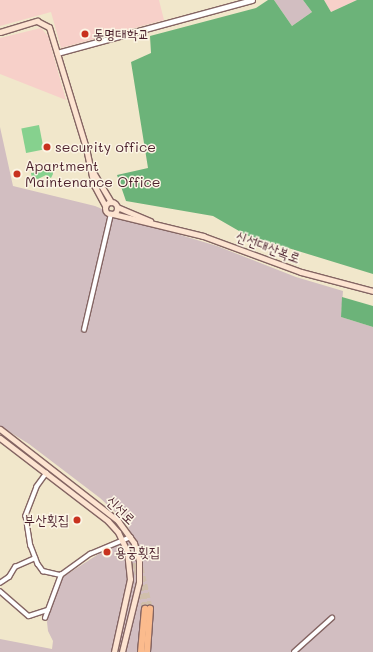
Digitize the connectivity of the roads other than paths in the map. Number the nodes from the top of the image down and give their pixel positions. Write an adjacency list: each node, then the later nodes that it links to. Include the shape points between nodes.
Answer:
1 (252, 0): 3 (street)
2 (0, 32): 3 (main road, 신선대산복로, via 37,21 44,22 49,26)
3 (58, 53): 4 (main road, 신선대산복로)
4 (93, 172): 5 (main road, 신선대산복로); 6 (main road, 신선대산복로, via 94,185)
5 (111, 202): 6 (main road); 7 (main road, 신선대산복로)
6 (105, 206): 8 (main road, 신선대산복로, via 106,212)
7 (117, 207): 8 (main road); 9 (main road, 신선대산복로)
8 (112, 214): 9 (main road, 신선대산복로); 11 (street)
9 (155, 224): 10 (main road, 신선대산복로, via 203,236 301,272)
10 (373, 291)
11 (84, 330)
12 (0, 429): 15 (main road, 신선로, via 118,521)
13 (1, 440): 14 (main road, 신선로)
14 (47, 473): 16 (main road, 신선로, via 108,521); 17 (street, via 37,487 26,516)
15 (131, 537): 16 (street); 25 (main road, 신선로, via 138,552 139,582)
16 (121, 540): 18 (street, via 90,554); 24 (main road, 신선로, via 130,567 130,579)
17 (35, 558): 18 (street, via 43,571); 19 (street, via 15,567)
18 (61, 575): 21 (street)
19 (0, 583)
20 (0, 591): 21 (street, via 29,616)
21 (48, 610): 22 (street)
22 (45, 618)
23 (332, 618): 28 (street)
24 (114, 652)
25 (122, 652)
26 (141, 652): 27 (highway, via 148,609)
27 (147, 652)
28 (294, 652)

